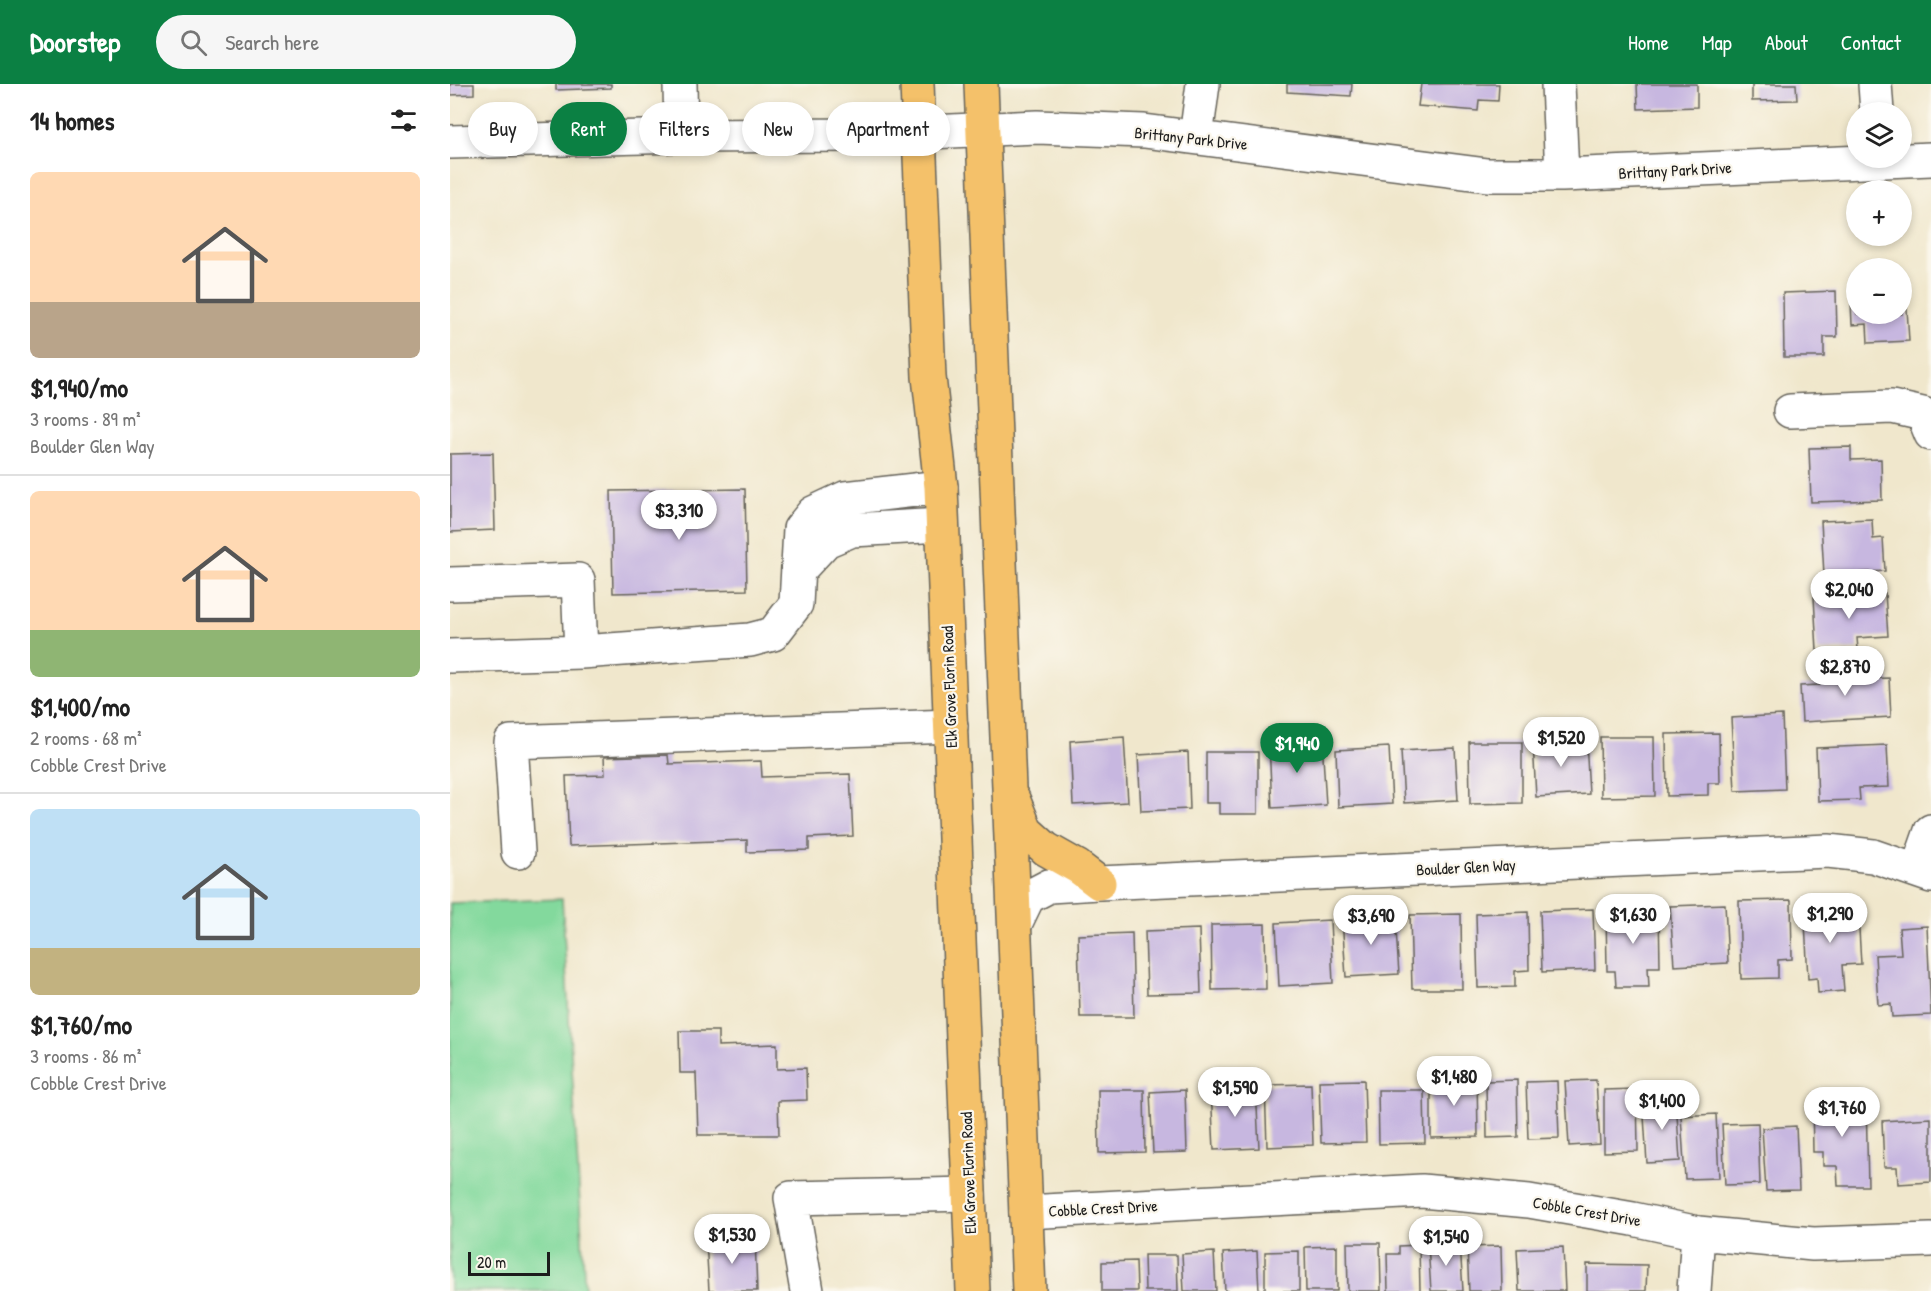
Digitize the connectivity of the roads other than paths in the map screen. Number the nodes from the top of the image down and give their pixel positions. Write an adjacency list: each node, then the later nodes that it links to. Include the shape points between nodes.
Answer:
1 (680, 84): 7 (street)
2 (917, 84): 8 (main road, Elk Grove Florin Road)
3 (981, 84): 10 (main road)
4 (1203, 84): 15 (street)
5 (1558, 84): 21 (street)
6 (1875, 84): 9 (street)
7 (680, 102)
8 (918, 102)
9 (1876, 102)
10 (982, 130): 11 (street, Brittany Park Drive); 15 (street, Brittany Park Drive, via 1079,128); 31 (main road)
11 (950, 132)
12 (826, 134): 13 (street, Brittany Park Drive)
13 (730, 135)
14 (639, 137): 16 (street, Brittany Park Drive)
15 (1196, 137): 21 (street, Brittany Park Drive, via 1487,175)
16 (450, 142)
17 (920, 156): 24 (main road, Elk Grove Florin Road, via 929,377)
18 (1912, 159): 19 (street, Brittany Park Drive)
19 (1931, 159)
20 (1846, 162): 21 (street, Brittany Park Drive)
21 (1562, 175)
22 (1790, 411): 23 (street, via 1892,407 1923,414)
23 (1931, 434)
24 (940, 487): 25 (main road, Elk Grove Florin Road); 26 (street, via 845,498 813,513 800,530)
25 (942, 525): 26 (street, via 852,530 826,542); 30 (main road, Elk Grove Florin Road)
26 (799, 570): 28 (street, via 796,604 773,634 750,640)
27 (450, 584): 28 (street, via 578,580)
28 (581, 652): 29 (street)
29 (450, 656)
30 (951, 726): 33 (street, via 511,742); 37 (main road, Elk Grove Florin Road)
31 (1009, 790): 35 (main road, via 1026,831); 36 (main road)
32 (1931, 831): 34 (street)
33 (518, 852)
34 (1924, 873): 35 (street, Boulder Glen Way, via 1873,856 1828,851)
35 (1098, 883): 36 (street, Boulder Glen Way, via 1049,886 1028,897)
36 (1016, 922): 38 (main road)
37 (969, 1194): 41 (street, via 791,1198); 42 (main road, Elk Grove Florin Road)
38 (1026, 1212): 39 (street, Cobble Crest Drive, via 1422,1191 1529,1201); 43 (main road)
39 (1698, 1233): 40 (street, Cobble Crest Drive, via 1813,1244); 44 (street)
40 (1931, 1240)
41 (807, 1291)
42 (973, 1291)
43 (1029, 1291)
44 (1694, 1291)

